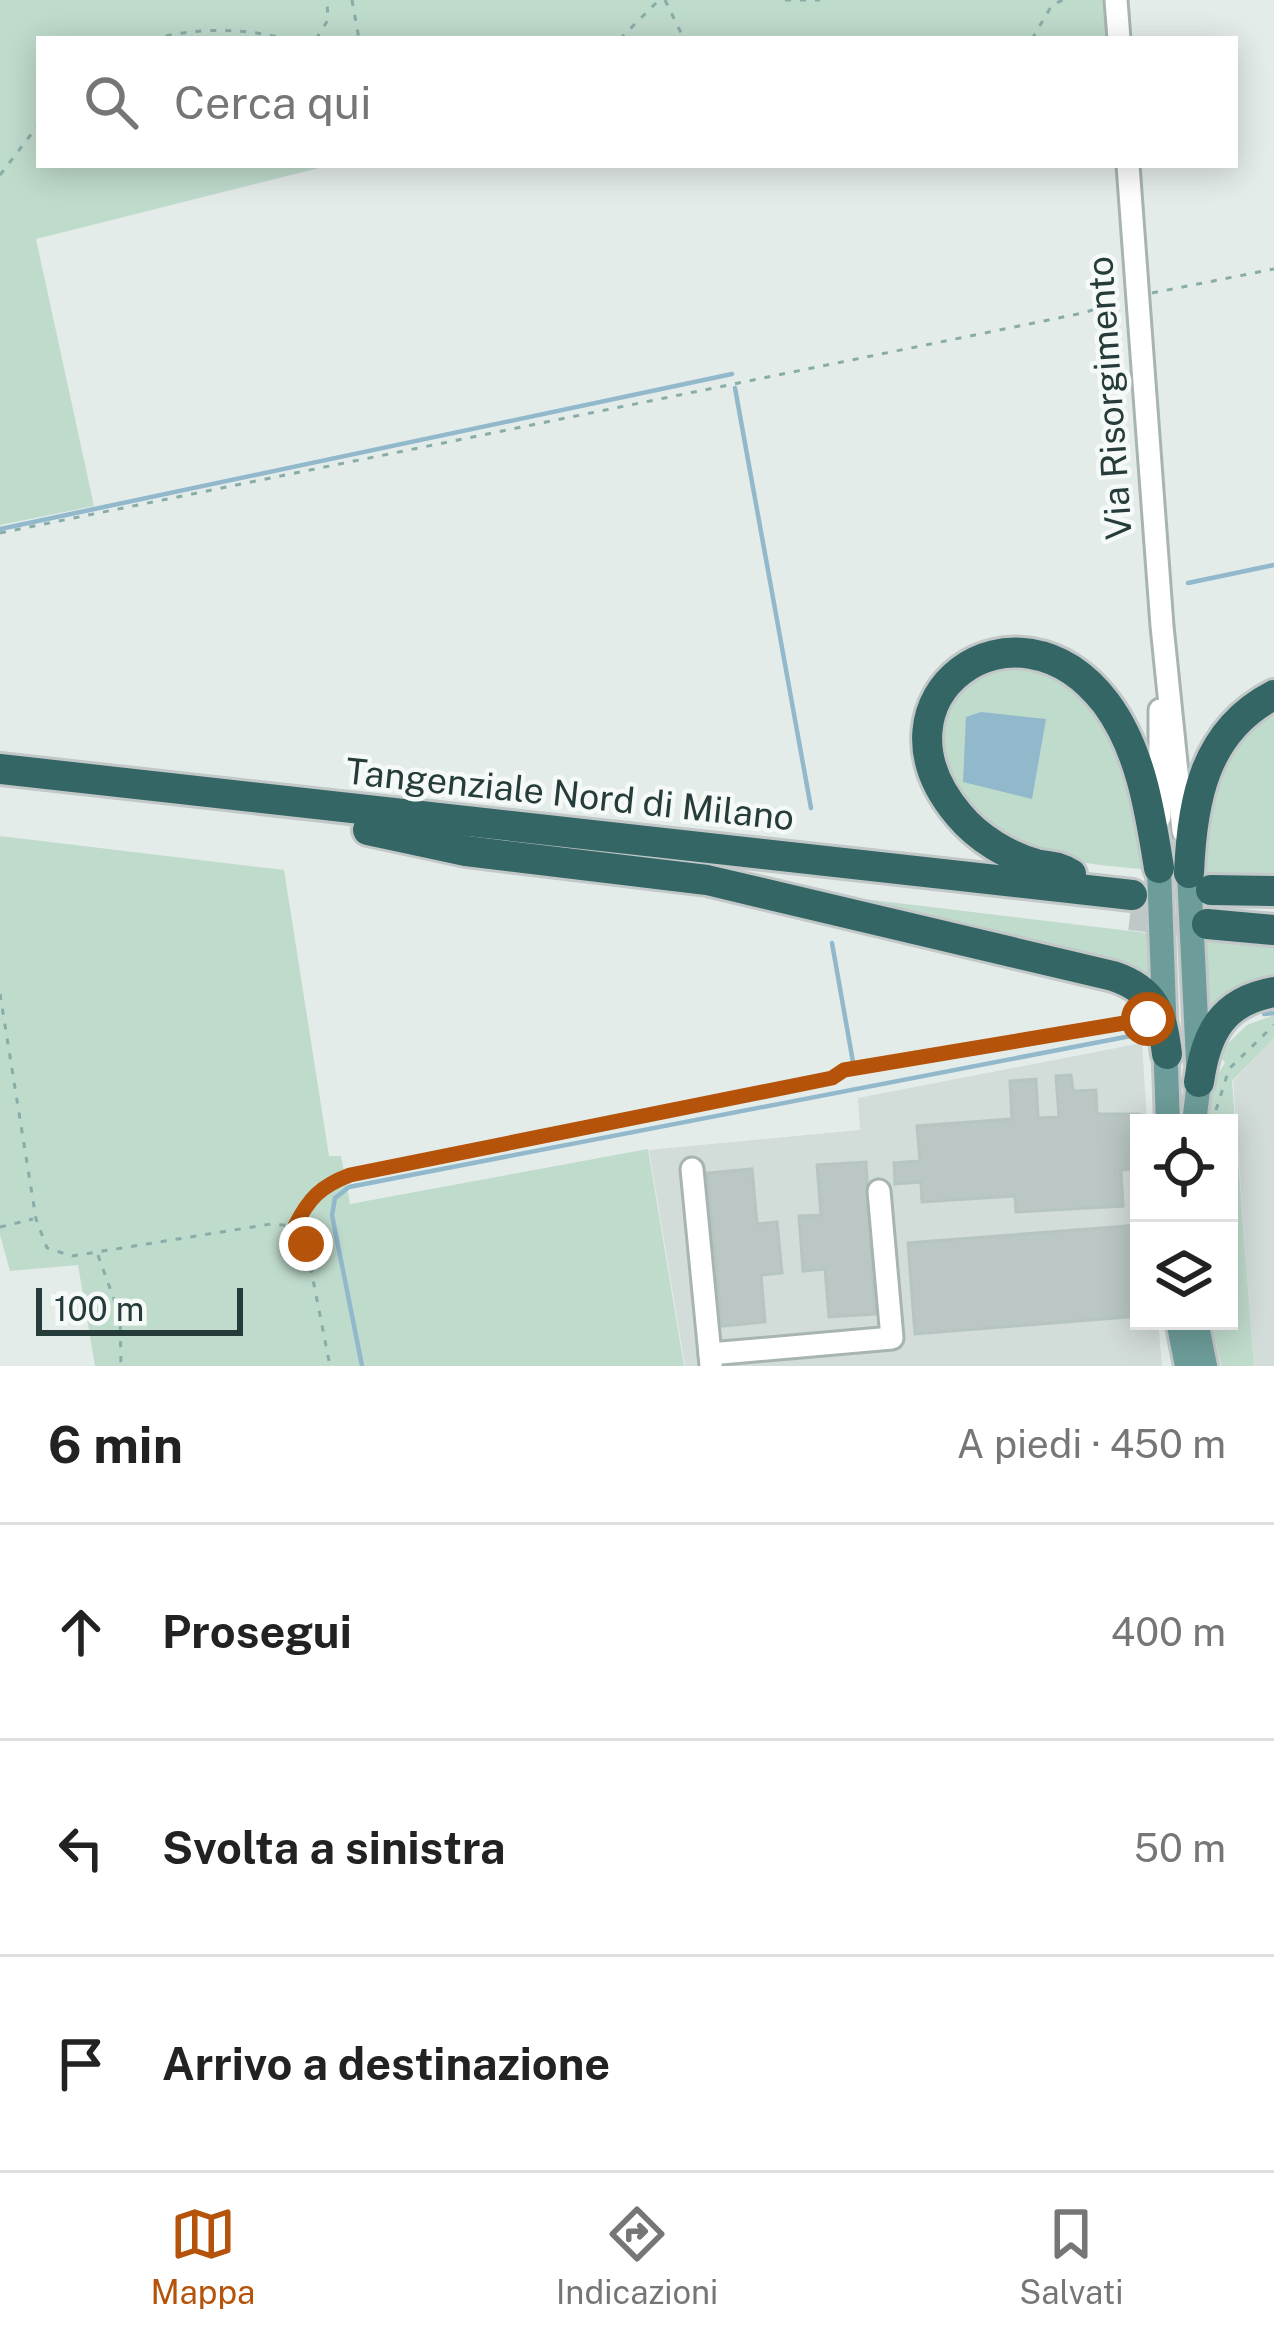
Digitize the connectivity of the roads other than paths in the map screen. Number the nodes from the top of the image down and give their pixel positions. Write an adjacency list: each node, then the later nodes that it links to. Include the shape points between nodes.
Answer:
1 (1116, 0): 2 (street)
2 (1119, 36)
3 (1128, 168): 9 (street, Via Risorgimento, via 1162,626)
4 (1274, 695): 9 (highway, via 1232,728 1204,771 1194,807)
5 (0, 769): 8 (highway, Tangenziale Nord di Milano)
6 (0, 788): 7 (highway, Tangenziale Nord di Milano)
7 (368, 830): 8 (highway, Tangenziale Nord di Milano, via 1131,905); 14 (highway, via 466,851 706,880 1113,976 1157,1005)
8 (1088, 890): 9 (highway, via 1065,869 1023,859 982,836 939,784 927,753 930,714 946,682 975,661 999,652 1038,654 1096,692 1130,746)
9 (1195, 892): 10 (highway); 11 (highway); 12 (highway); 14 (main road, Via Risorgimento, via 1157,1011); 15 (main road, Via Risorgimento)
10 (1274, 892)
11 (1274, 911)
12 (1274, 930)
13 (1274, 992): 15 (highway, via 1247,997 1223,1014)
14 (1167, 1054): 16 (main road, Via Risorgimento)
15 (1199, 1082): 17 (main road, Via Risorgimento)
16 (1168, 1114)
17 (1195, 1114)
18 (692, 1169): 22 (street)
19 (879, 1191): 22 (street, via 892,1338)
20 (1180, 1330): 23 (main road)
21 (1198, 1330): 24 (main road)
22 (711, 1360)
23 (1187, 1366)
24 (1205, 1366)

